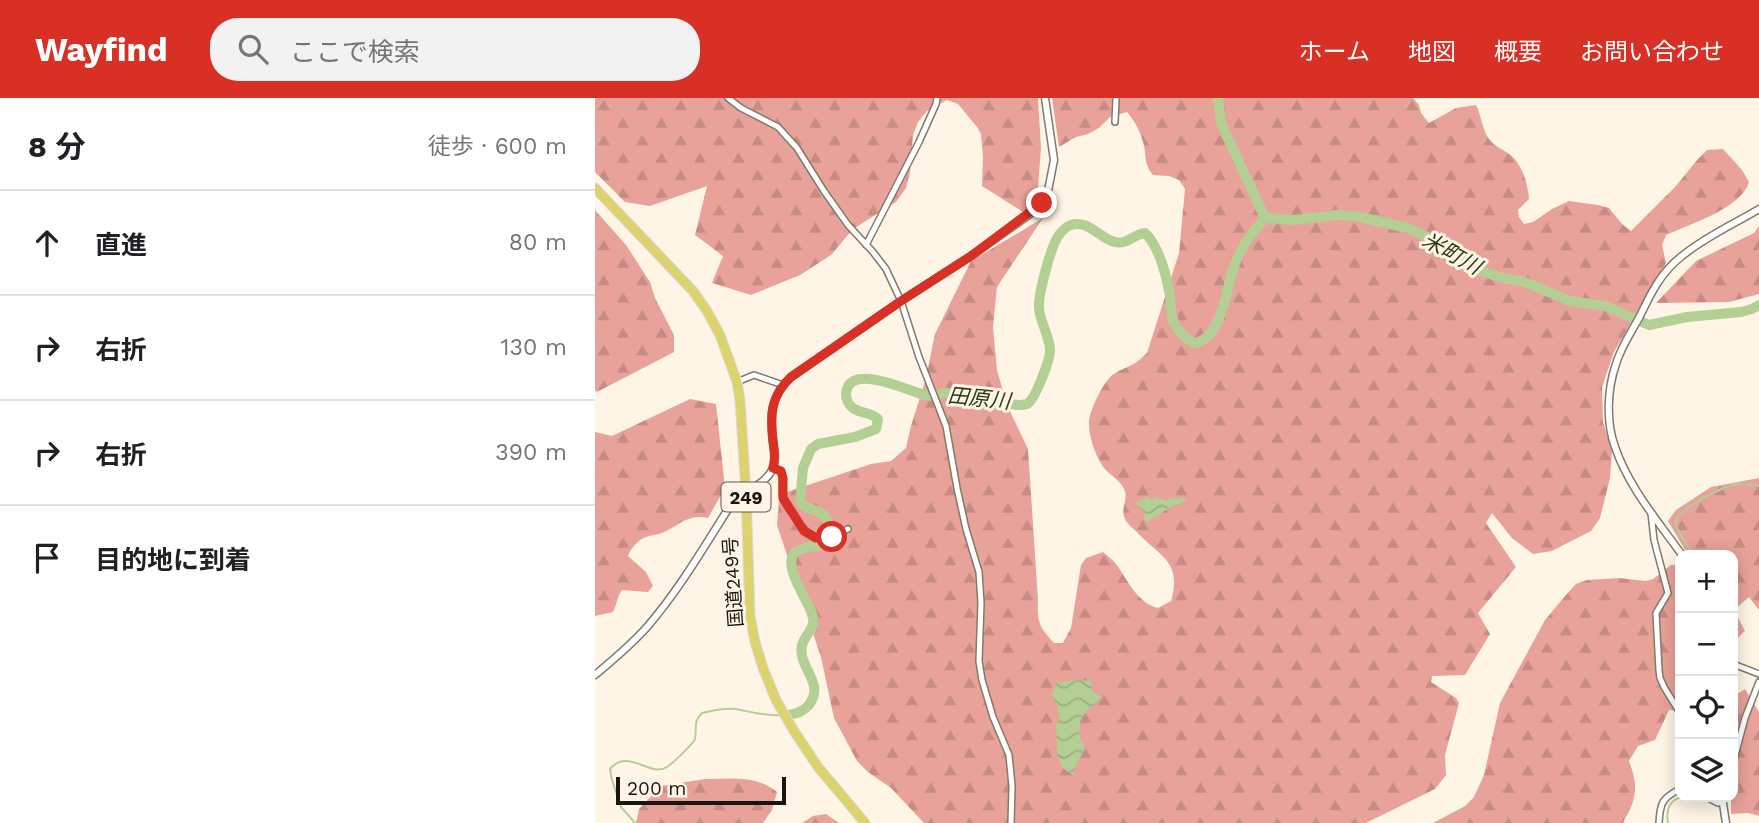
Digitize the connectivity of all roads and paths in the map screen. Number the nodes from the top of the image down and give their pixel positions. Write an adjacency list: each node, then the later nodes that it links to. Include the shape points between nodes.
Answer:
1 (728, 98): 8 (street, via 778,127)
2 (937, 98): 8 (street)
3 (1045, 98): 9 (street, via 1054,160 1042,203)
4 (1116, 98): 5 (street)
5 (1115, 122)
6 (595, 188): 10 (highway, 国道249号 / 249, via 694,291 720,335)
7 (1759, 209): 14 (street, via 1682,255 1667,270 1616,363 1609,426 1626,473)
8 (866, 244): 9 (street, via 886,269)
9 (901, 301): 11 (street); 26 (street, via 946,426 979,572 979,661 1009,755)
10 (737, 382): 11 (street, via 754,375); 13 (highway, 国道249号 / 249)
11 (783, 385): 12 (street, via 771,412)
12 (773, 468): 13 (street); 15 (street, via 781,471 783,498 804,531 816,538 832,537)
13 (746, 493): 19 (street, via 730,506 647,626); 25 (highway, 国道249号 / 249, via 750,616 763,668 794,731)
14 (1651, 513): 16 (street); 21 (street, via 1668,593 1656,613 1660,678)
15 (848, 528)
16 (1678, 550)
17 (1738, 666): 18 (street)
18 (1759, 674)
19 (595, 675)
20 (1759, 682): 22 (street)
21 (1675, 704)
22 (1738, 744)
23 (1675, 792): 27 (street, via 1662,802)
24 (1722, 802): 28 (street)
25 (865, 823)
26 (1011, 823)
27 (1659, 823)
28 (1726, 823)

